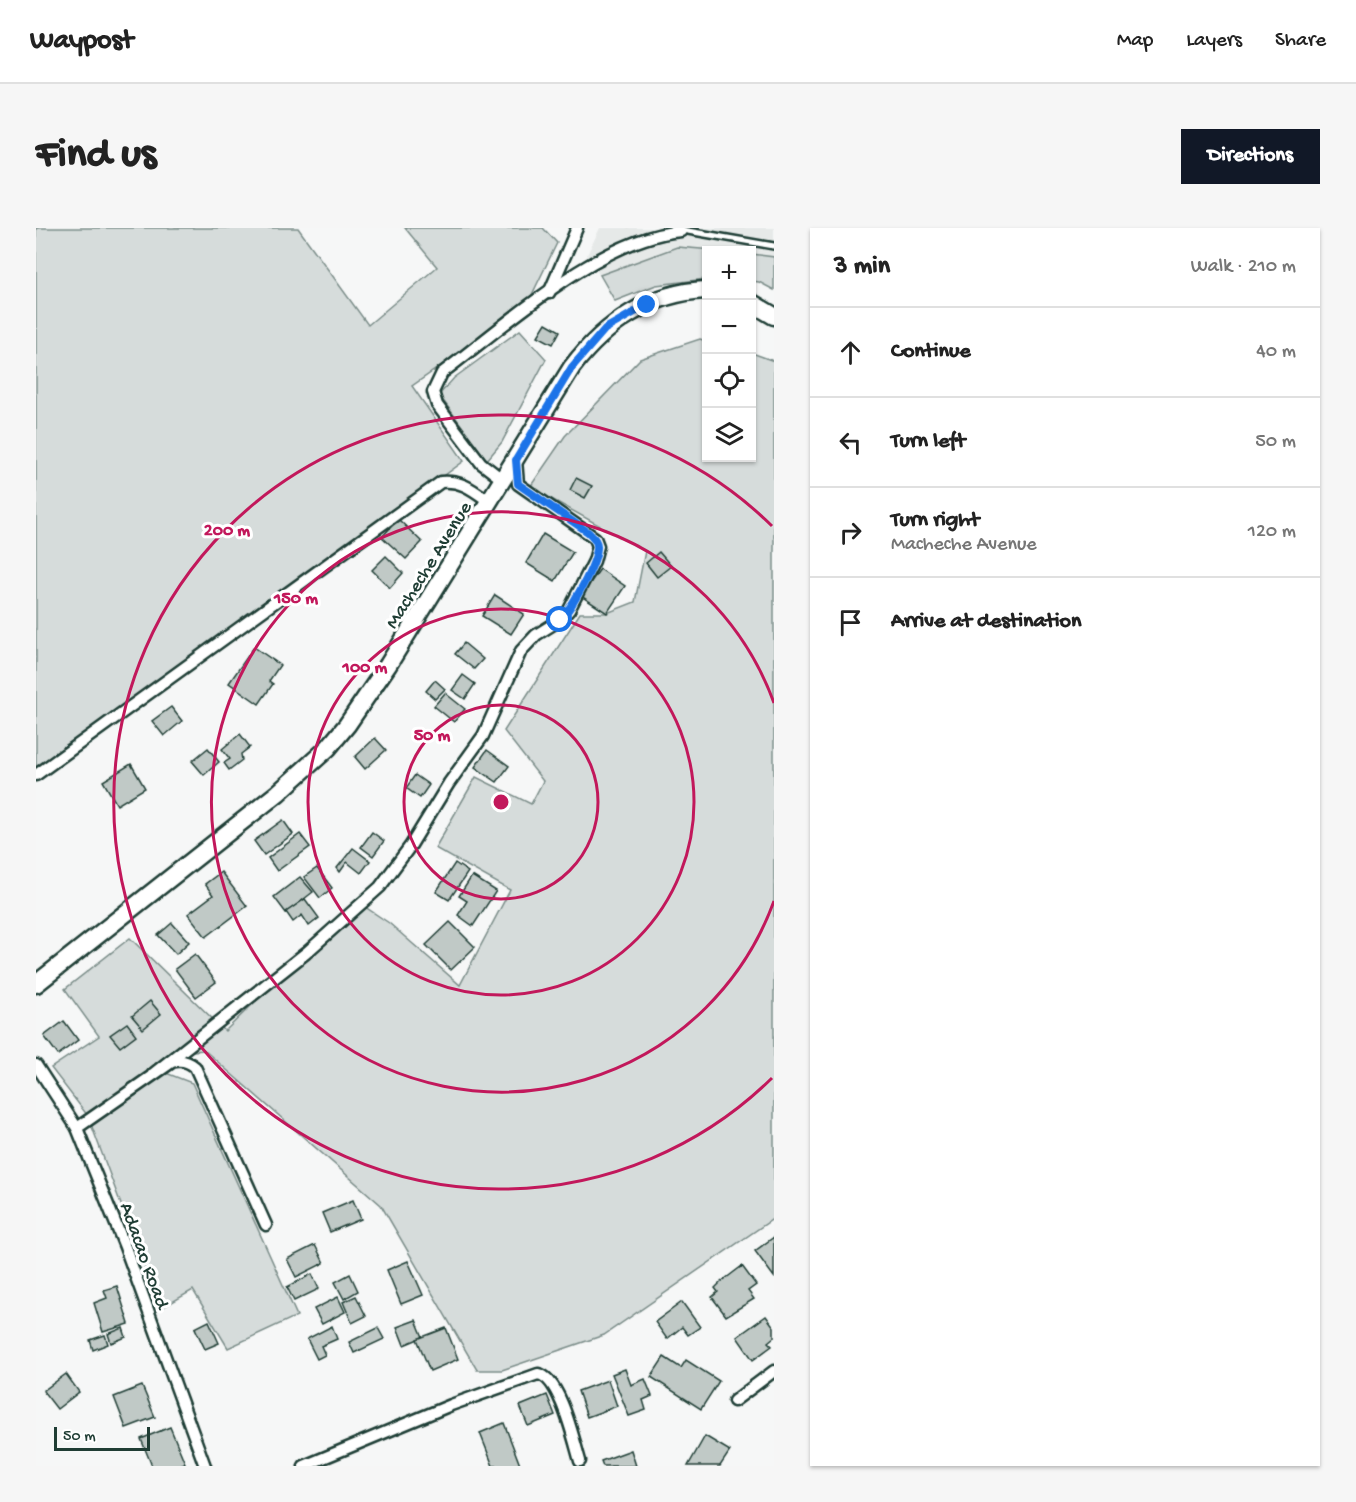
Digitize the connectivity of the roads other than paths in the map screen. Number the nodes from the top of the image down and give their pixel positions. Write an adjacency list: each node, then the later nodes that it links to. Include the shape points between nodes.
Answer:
1 (577, 228): 5 (street)
2 (682, 230): 3 (lane); 5 (street, via 637,240 601,258)
3 (774, 246)
4 (702, 290): 8 (main road, Macheche Avenue, via 647,305 605,329 572,367)
5 (549, 293): 9 (street, via 442,373 433,392 437,405 469,448)
6 (756, 305): 7 (main road)
7 (774, 316)
8 (516, 460): 9 (main road, Macheche Avenue); 14 (street, via 518,484 595,538 598,546 569,610 521,651 483,736 380,887 306,953)
9 (503, 480): 10 (main road, Macheche Avenue)
10 (490, 502): 11 (street, via 466,485 441,482); 12 (main road, Macheche Avenue, via 373,688 328,748 278,794)
11 (36, 775)
12 (36, 984)
13 (36, 1065): 15 (street, Adacao Road)
14 (153, 1074): 15 (street); 16 (street, via 177,1060 195,1067)
15 (77, 1128): 20 (street, Adacao Road)
16 (266, 1225)
17 (774, 1371): 18 (street)
18 (734, 1401)
19 (580, 1461): 21 (street, via 558,1396 546,1377 538,1374)
20 (205, 1466)
21 (304, 1466)

